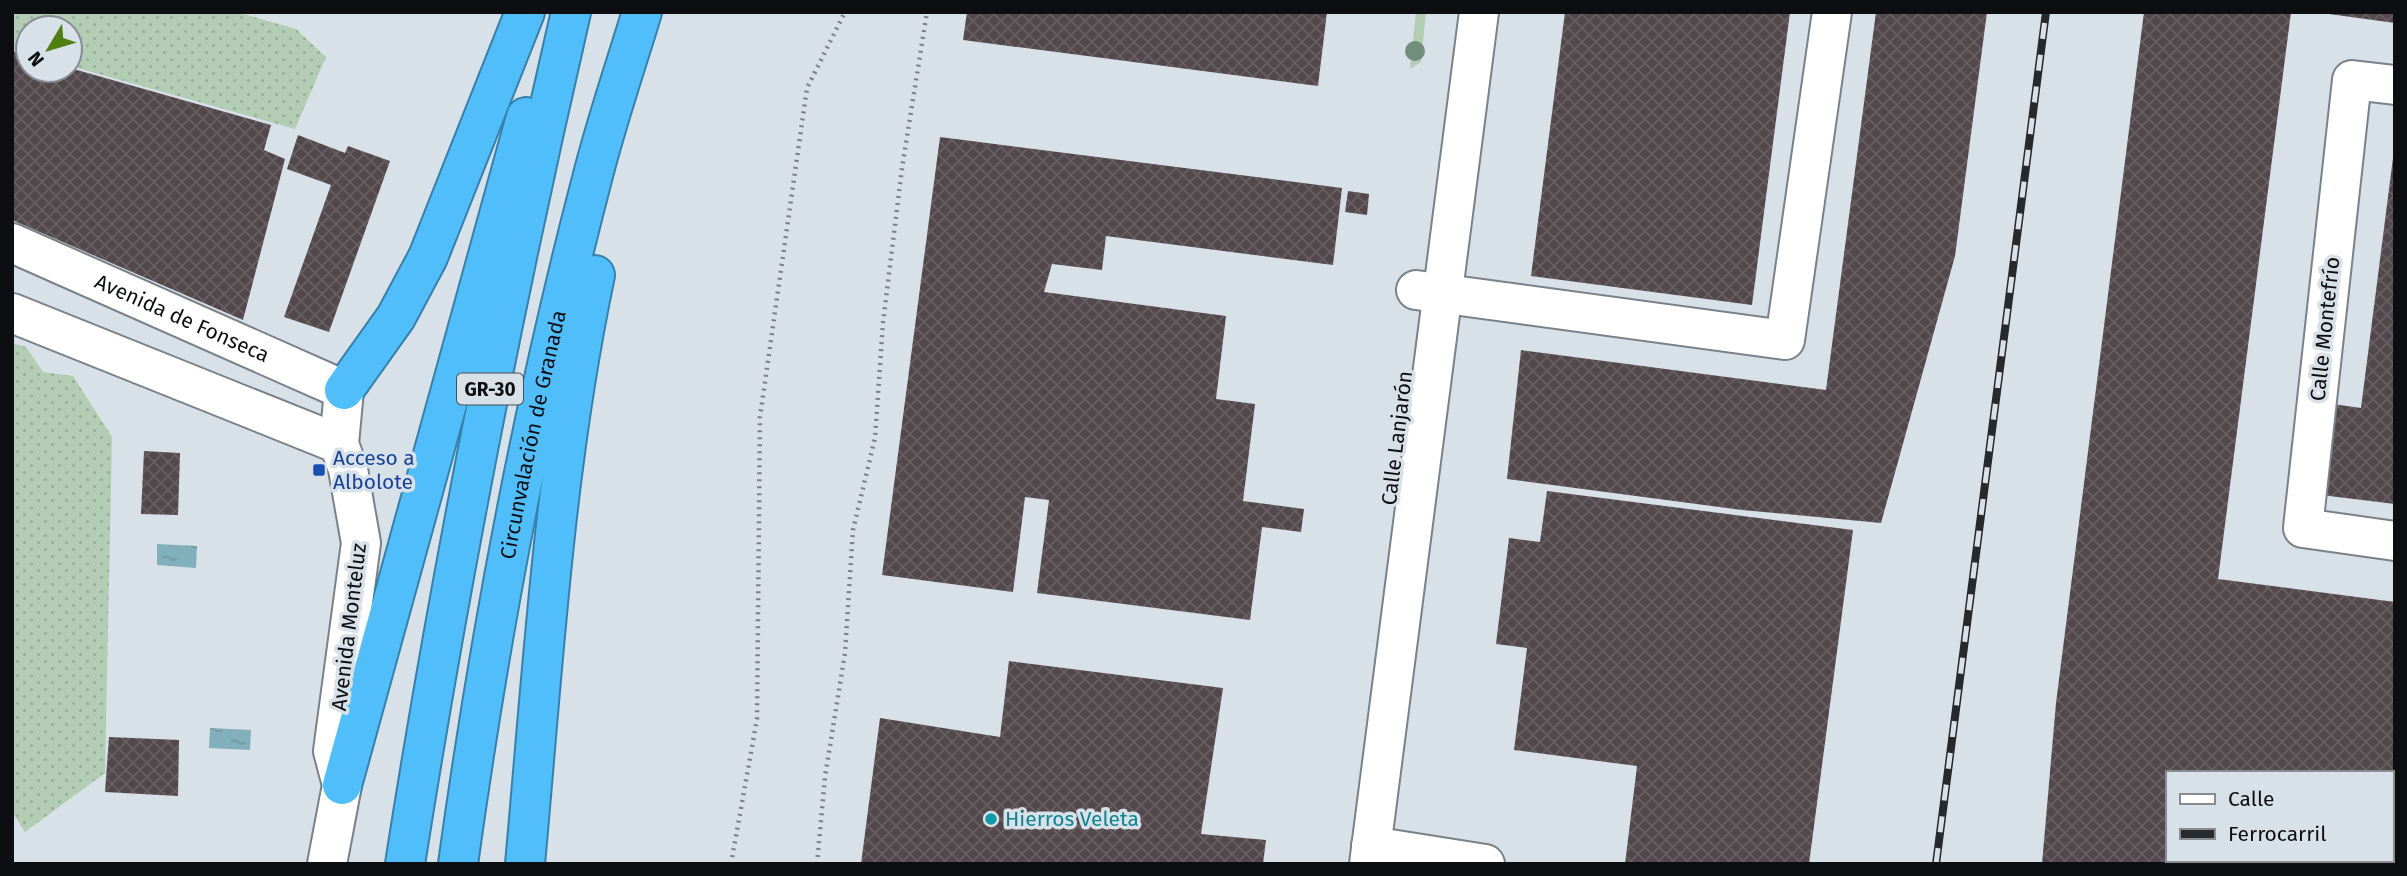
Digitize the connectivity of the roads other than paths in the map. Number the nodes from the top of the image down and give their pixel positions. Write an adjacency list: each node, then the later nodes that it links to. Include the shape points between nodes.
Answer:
1 (525, 12): 13 (highway, via 428,257 396,317)
2 (571, 12): 7 (highway, GR-30)
3 (642, 12): 9 (highway, Circunvalación de Granada / GR-30)
4 (1452, 12): 11 (street, Calle Lanjarón)
5 (1479, 12): 11 (street, Calle Lanjarón)
6 (1832, 12): 11 (street, via 1785,340)
7 (560, 61): 16 (highway, via 522,123); 19 (highway, GR-30, via 475,461)
8 (2395, 85): 15 (street, Calle Montefrío, via 2352,80 2303,528)
9 (593, 176): 20 (highway, Circunvalación de Granada / GR-30, via 517,507 479,712); 21 (highway, via 600,250 576,365 556,519)
10 (15, 251): 13 (street, Avenida de Fonseca)
11 (1428, 293): 17 (street, Calle Lanjarón)
12 (12, 313): 14 (street)
13 (344, 390): 14 (street, Avenida Monteluz)
14 (339, 444): 16 (street, Avenida Monteluz, via 362,543 333,751)
15 (2395, 541)
16 (341, 785): 18 (street, Avenida Monteluz)
17 (1360, 858): 22 (street, Calle Lanjarón)
18 (327, 864)
19 (405, 864)
20 (458, 864)
21 (525, 864)
22 (1485, 864)

